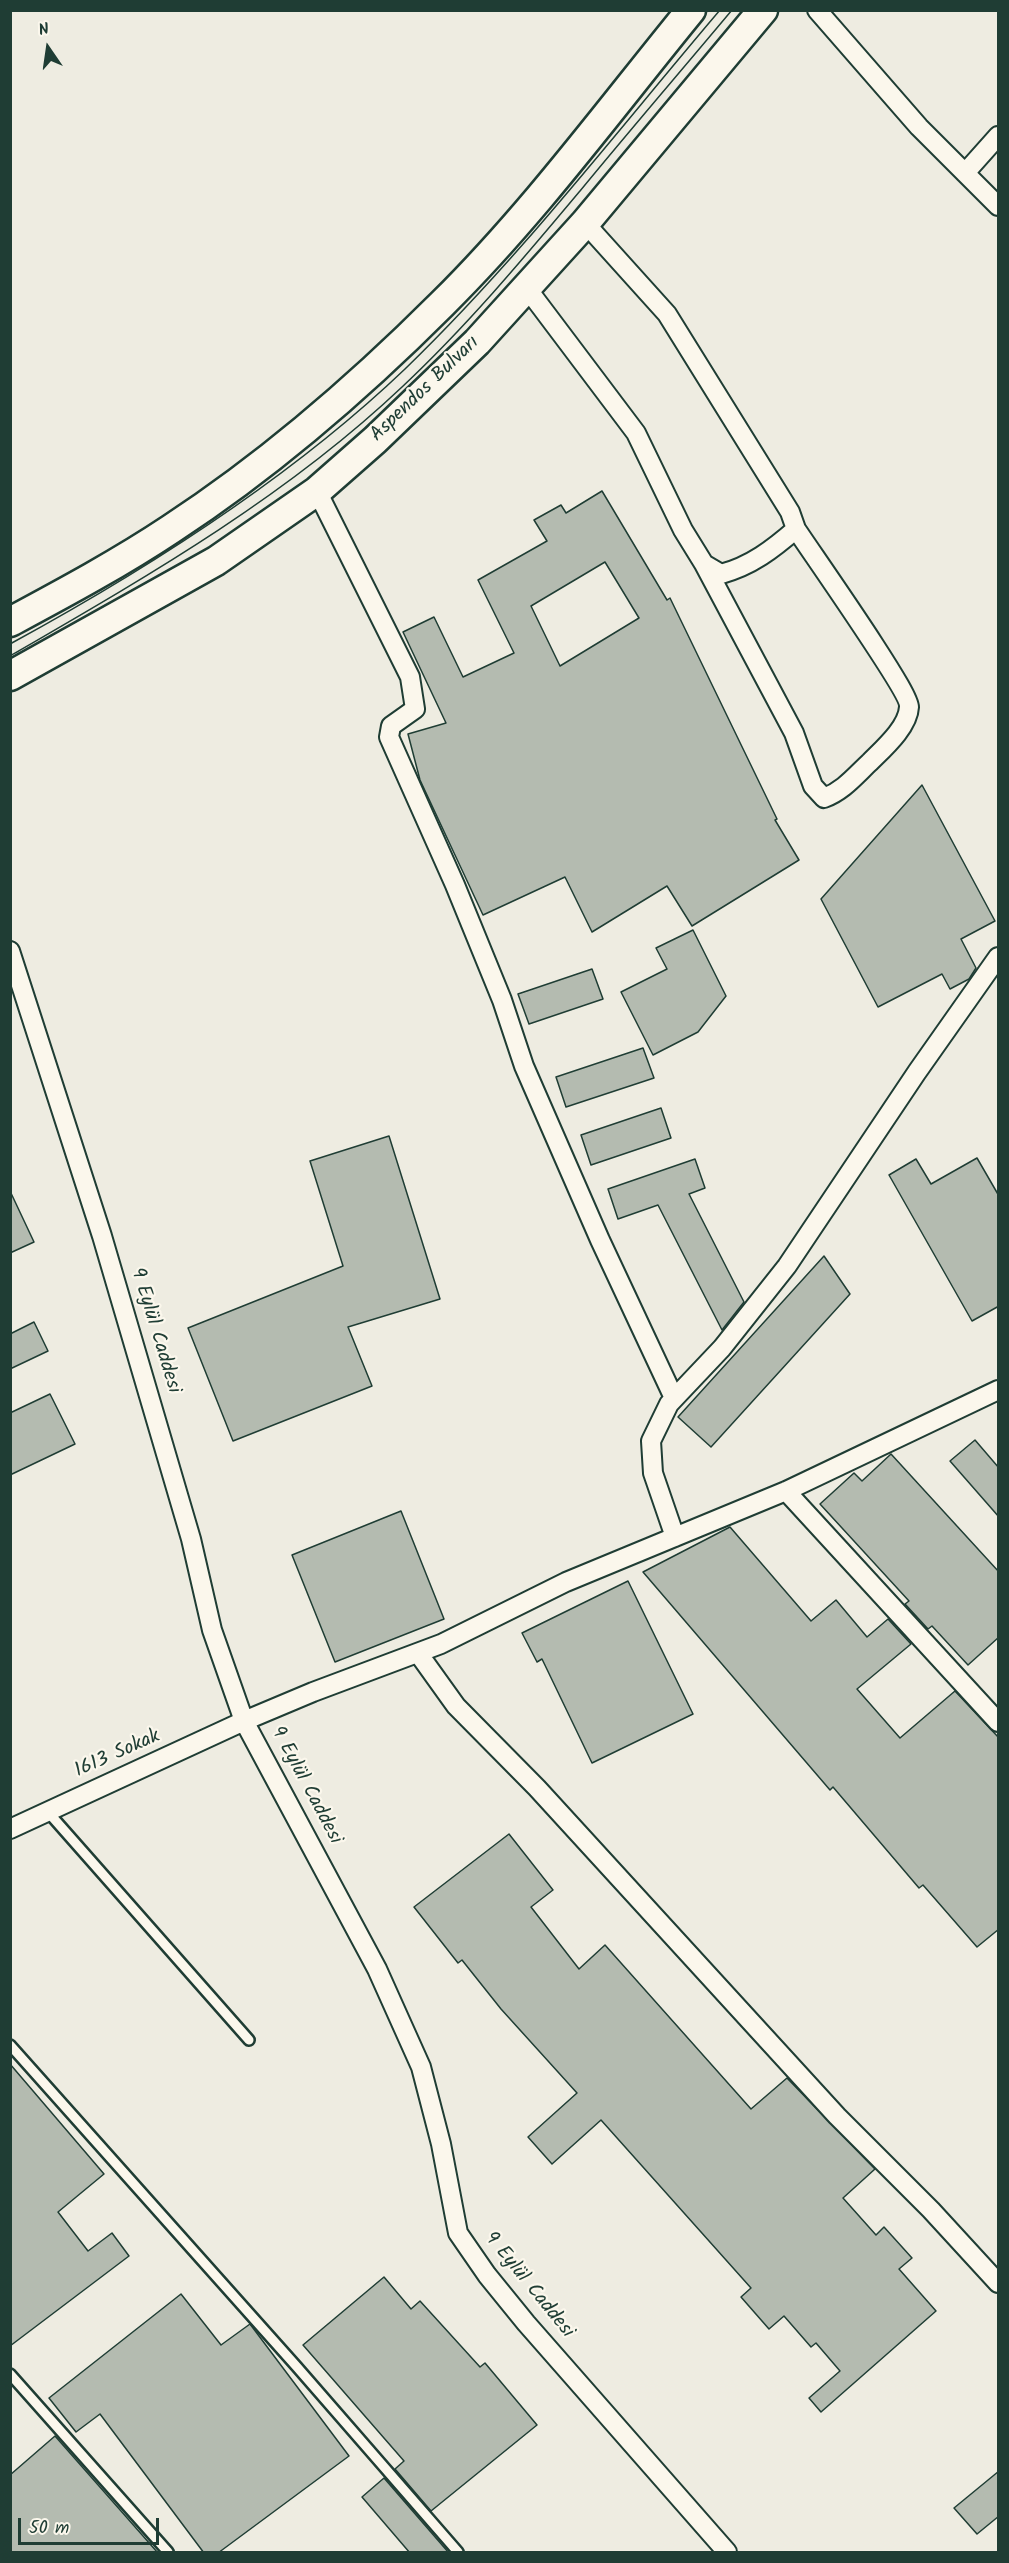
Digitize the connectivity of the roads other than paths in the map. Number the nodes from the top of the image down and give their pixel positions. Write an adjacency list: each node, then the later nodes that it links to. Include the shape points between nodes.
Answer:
1 (691, 10): 12 (main road, via 526,213 443,303 366,376 268,460 171,529)
2 (763, 10): 7 (main road, Aspendos Bulvarı)
3 (817, 10): 5 (street, via 919,127)
4 (999, 136): 5 (street)
5 (965, 173): 6 (street)
6 (999, 206)
7 (585, 223): 8 (main road, Aspendos Bulvarı); 10 (street, via 667,314 790,512)
8 (526, 287): 9 (main road, Aspendos Bulvarı, via 453,366); 11 (street, via 636,433)
9 (317, 491): 13 (main road, Aspendos Bulvarı, via 216,561); 17 (street, via 410,677 415,709 392,726 389,737 502,1000 524,1066)
10 (796, 529): 11 (street, via 775,548 741,569 721,574); 11 (street, via 894,675 909,704 907,719 837,794 824,798 813,786 794,733)
11 (704, 564)
12 (10, 622)
13 (10, 676)
14 (10, 951): 21 (street, 9 Eylül Caddesi, via 102,1236 191,1539 212,1630)
15 (999, 957): 17 (street, via 787,1266 722,1348)
16 (999, 1390): 18 (street, 1613 Sokak)
17 (674, 1398): 19 (street, via 651,1441 652,1473)
18 (786, 1491): 19 (street, 1613 Sokak); 22 (street)
19 (675, 1537): 20 (street, 1613 Sokak, via 566,1582)
20 (418, 1653): 21 (street, 1613 Sokak); 27 (street, via 456,1706)
21 (244, 1721): 23 (street, 1613 Sokak); 31 (street, 9 Eylül Caddesi, via 377,1969 421,2067 458,2234 526,2323)
22 (999, 1722)
23 (48, 1812): 24 (street, 1613 Sokak); 25 (lane)
24 (10, 1829)
25 (249, 2040)
26 (10, 2045): 30 (lane)
27 (999, 2283)
28 (10, 2374): 29 (lane)
29 (168, 2553)
30 (458, 2553)
31 (727, 2553)

